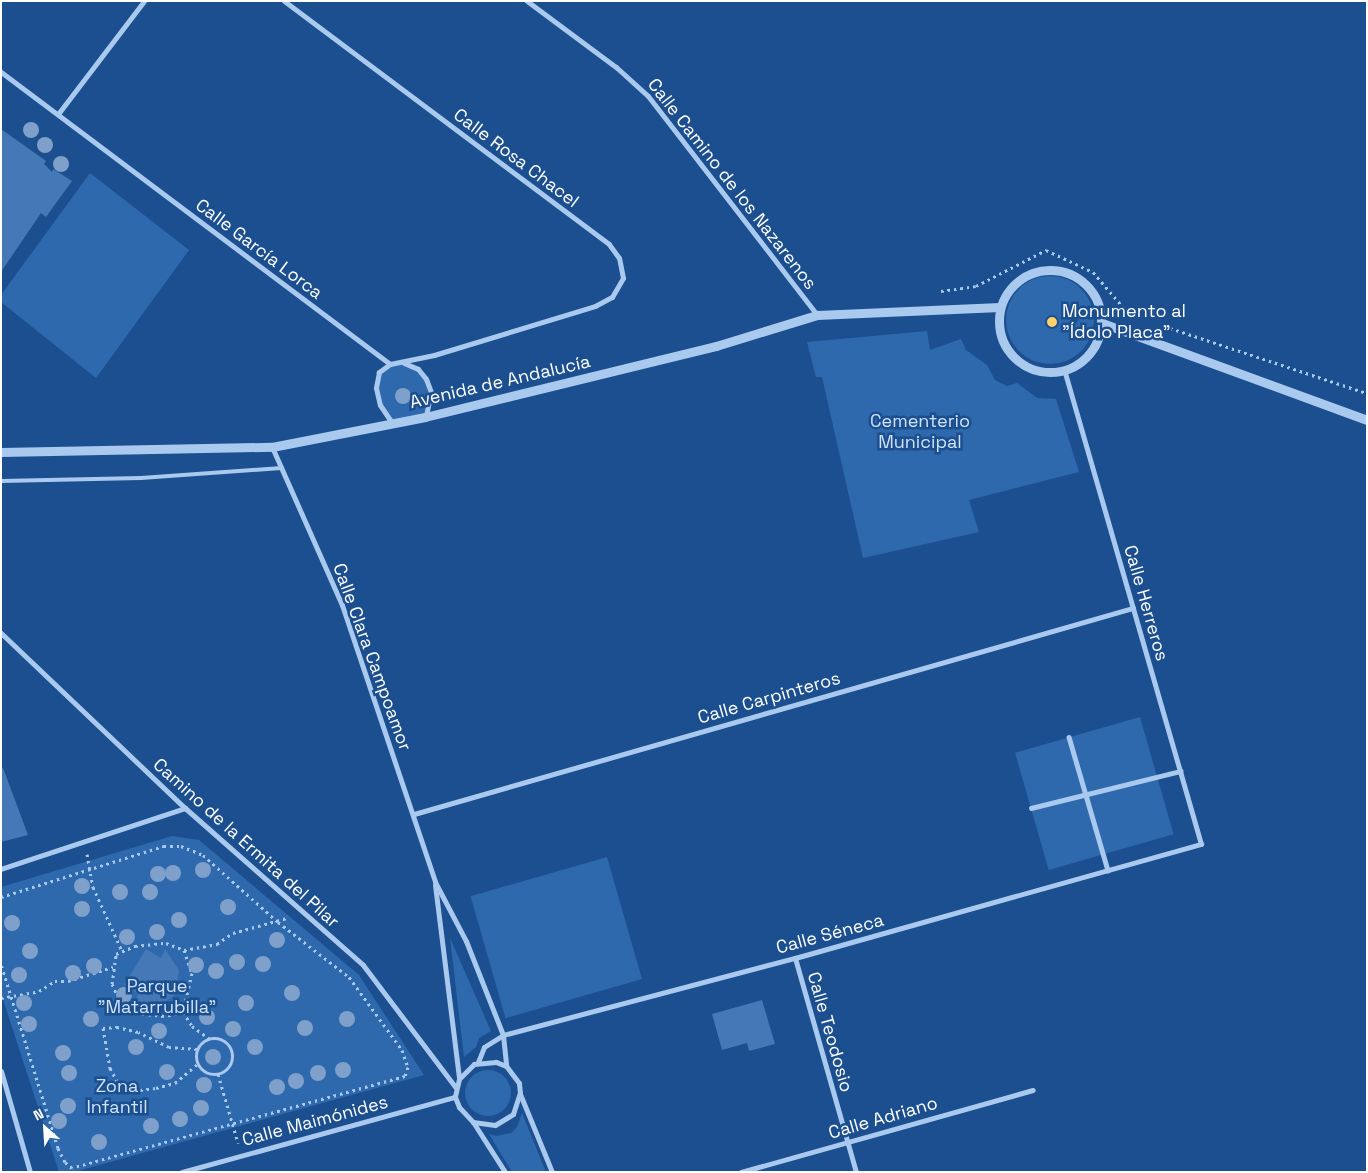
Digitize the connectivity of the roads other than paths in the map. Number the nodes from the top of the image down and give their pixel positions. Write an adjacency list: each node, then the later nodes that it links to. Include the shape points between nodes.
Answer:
1 (144, 1): 5 (street)
2 (284, 1): 9 (street, Calle Rosa Chacel, via 609,244 620,258 623,278 612,297 595,306)
3 (526, 1): 7 (street, Calle Camino de los Nazarenos, via 616,67 648,96)
4 (1, 72): 5 (street, Calle García Lorca)
5 (58, 114): 10 (street, Calle García Lorca)
6 (1000, 307): 7 (street, Avenida de Andalucía); 8 (street, via 1018,280 1033,272 1066,271 1081,279 1093,292 1100,307); 11 (street, via 998,325 1002,341 1012,356 1025,366 1042,372)
7 (817, 315): 12 (street, Avenida de Andalucía, via 716,346)
8 (1102, 324): 11 (street, via 1089,355); 13 (street)
9 (404, 363): 10 (street); 12 (street, via 418,369 426,379 431,392)
10 (390, 364): 14 (street, via 379,372 376,388 380,405)
11 (1064, 370): 19 (street, Calle Herreros)
12 (426, 417): 14 (street, Avenida de Andalucía)
13 (1367, 420)
14 (392, 423): 15 (street, Avenida de Andalucía)
15 (272, 447): 16 (street, Avenida de Andalucía); 17 (street, Calle Clara Campoamor)
16 (1, 452)
17 (282, 468): 18 (lane, via 141,478); 25 (street, Calle Clara Campoamor, via 342,605)
18 (1, 482)
19 (1133, 608): 22 (street, Calle Herreros); 25 (street, Calle Carpinteros)
20 (1, 634): 23 (street, Camino de la Ermita del Pilar)
21 (1069, 738): 28 (street)
22 (1180, 770): 24 (street); 26 (street, Calle Herreros)
23 (185, 808): 27 (street); 36 (street, Camino de la Ermita del Pilar, via 363,965)
24 (1031, 808)
25 (414, 814): 29 (street, Calle Clara Campoamor)
26 (1201, 844): 28 (street, Calle Séneca)
27 (1, 869)
28 (1108, 870): 30 (street, Calle Séneca)
29 (435, 882): 31 (street, Calle Clara Campoamor, via 466,941); 35 (street, Calle Clara Campoamor)
30 (795, 958): 31 (street, Calle Séneca); 41 (street, Calle Teodosio)
31 (503, 1035): 32 (street, Calle Séneca, via 484,1047); 33 (street, Calle Clara Campoamor)
32 (478, 1062): 33 (street, via 496,1062); 35 (street, via 465,1070)
33 (506, 1066): 38 (street, via 519,1083)
34 (1, 1071): 42 (street)
35 (459, 1079): 36 (street)
36 (456, 1088): 39 (street)
37 (1033, 1090): 41 (street, Calle Adriano)
38 (520, 1094): 40 (street, via 518,1104 505,1121 489,1125); 45 (street)
39 (456, 1097): 40 (street, via 465,1116); 43 (street, Calle Maimónides)
40 (473, 1122): 44 (street)
41 (848, 1142): 46 (street, Calle Adriano); 47 (street, Calle Teodosio)
42 (30, 1172)
43 (182, 1172)
44 (505, 1172)
45 (552, 1172)
46 (741, 1172)
47 (856, 1172)

